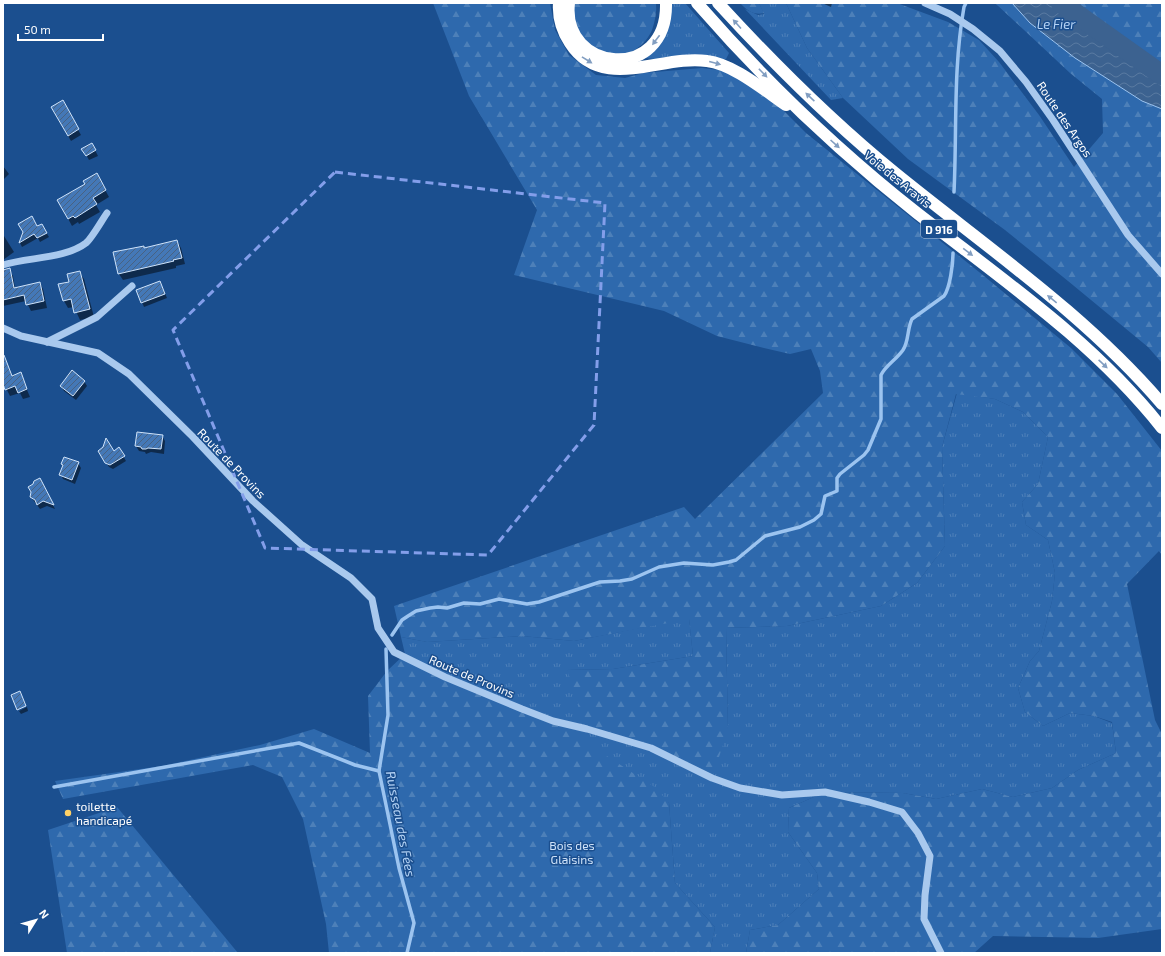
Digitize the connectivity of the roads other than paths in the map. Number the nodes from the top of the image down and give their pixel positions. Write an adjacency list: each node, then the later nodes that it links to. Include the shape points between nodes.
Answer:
1 (559, 3): 7 (highway, one-way to 7, via 561,24 568,40 577,53 593,64 627,69 687,60 715,62 740,74)
2 (568, 3): 3 (highway, one-way to 2, via 664,25 656,40 642,53 623,60 602,57 585,47 573,30)
3 (666, 3)
4 (697, 3): 7 (highway, Voie des Aravis / D 916, one-way to 7)
5 (718, 3): 14 (highway, Voie des Aravis / D 916, one-way to 5, via 1083,323 862,145 790,79)
6 (925, 3): 10 (street, Route des Argos, via 950,14 1000,51 1053,120 1128,235)
7 (806, 118): 15 (highway, Voie des Aravis / D 916, one-way to 15, via 868,174 1074,337 1109,370)
8 (107, 213): 9 (street, via 86,243 63,254)
9 (3, 265)
10 (1162, 274)
11 (132, 286): 13 (street, via 98,317)
12 (3, 328): 13 (street, Route de Provins, via 21,336)
13 (47, 342): 16 (street, Route de Provins, via 98,353 129,374 253,501 302,545 351,578 372,599 378,628 394,652 445,678 522,709 553,721 651,748 712,778 740,788 782,794 825,792 902,812 918,833 930,856 924,919)
14 (1162, 404)
15 (1162, 428)
16 (940, 952)

